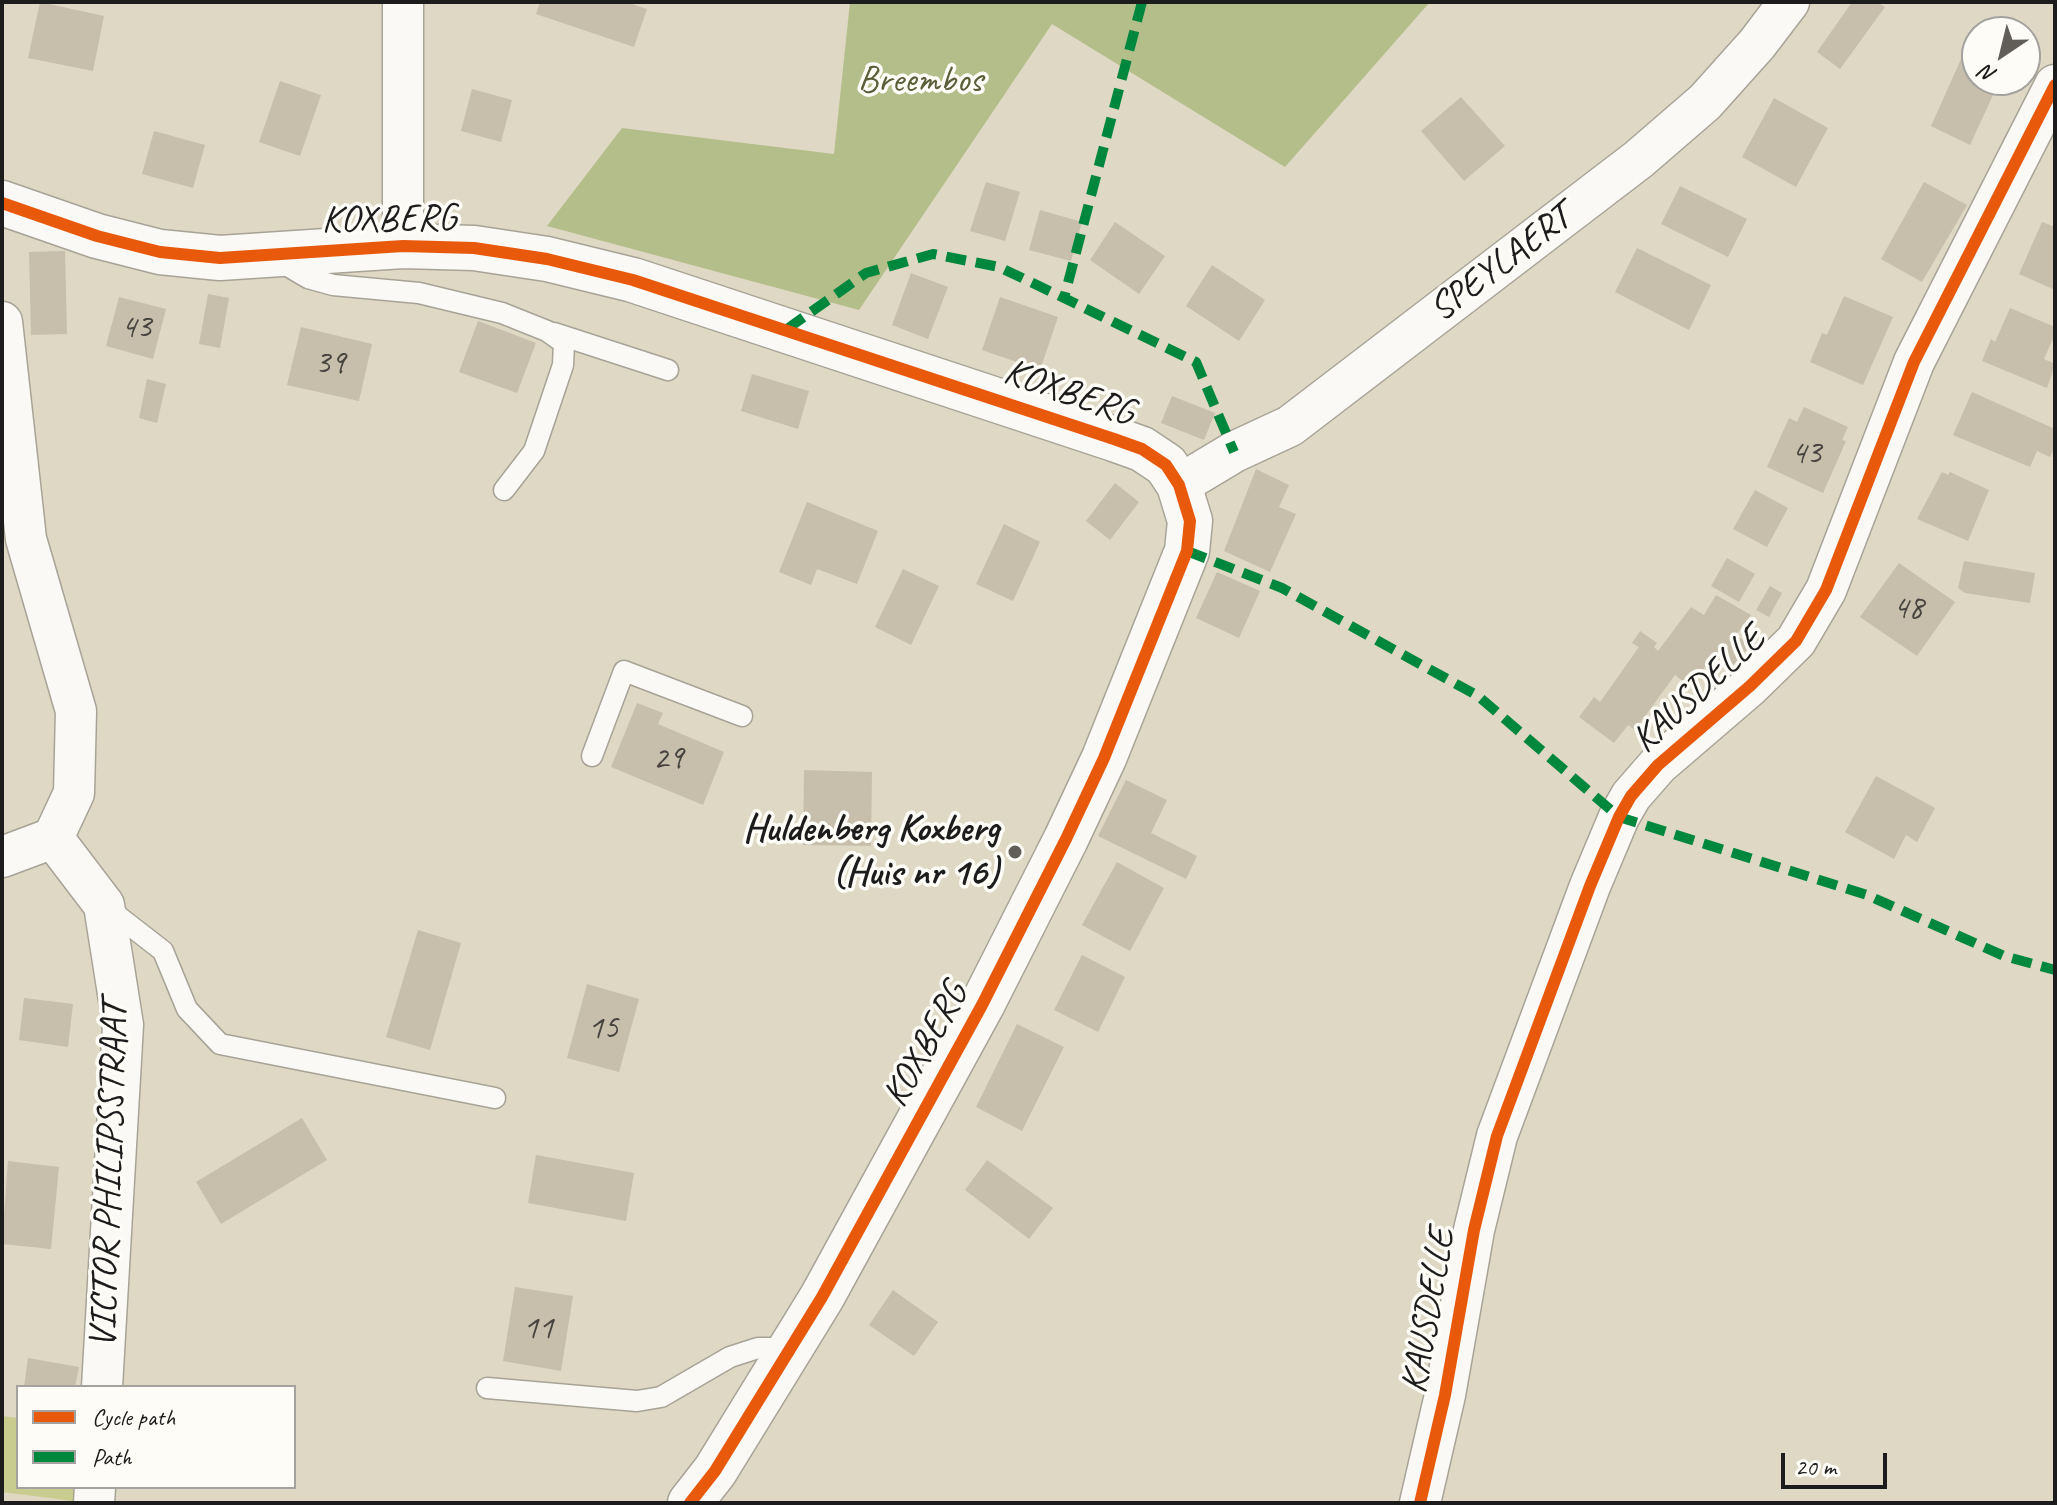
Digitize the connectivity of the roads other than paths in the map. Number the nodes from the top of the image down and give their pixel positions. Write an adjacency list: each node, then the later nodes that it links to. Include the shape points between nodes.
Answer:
1 (403, 2): 5 (street)
2 (1789, 2): 10 (street, SPEYLAERT, via 1705,102 1639,159 1290,426)
3 (2055, 85): 23 (street, KAUSDELLE, via 1914,362 1826,590 1796,641 1658,765 1619,817 1497,1136)
4 (2, 203): 6 (street, KOXBERG, via 160,252 220,258)
5 (403, 246): 6 (street, KOXBERG); 10 (street, KOXBERG, via 474,248 633,280 1142,449 1166,465)
6 (269, 254): 8 (lane, via 308,278 333,285 419,293 502,313)
7 (2, 322): 12 (street)
8 (547, 331): 9 (lane); 11 (lane, via 564,343 563,365 534,451)
9 (668, 370)
10 (1179, 485): 19 (street, KOXBERG, via 1190,521 1187,551 1104,758 982,1005)
11 (504, 490)
12 (14, 536): 15 (street, via 76,711 74,793)
13 (742, 716): 14 (lane, via 624,671)
14 (592, 756)
15 (53, 838): 16 (street); 17 (street, VICTOR PHILIPSSTRAAT)
16 (2, 857)
17 (104, 905): 18 (lane, via 163,951 187,1009 220,1044); 20 (street, VICTOR PHILIPSSTRAAT, via 123,1025)
18 (495, 1098)
19 (791, 1348): 21 (lane, via 758,1348 730,1357 661,1397 637,1401); 22 (street, KOXBERG)
20 (102, 1385)
21 (487, 1388)
22 (690, 1503)
23 (1420, 1503)

